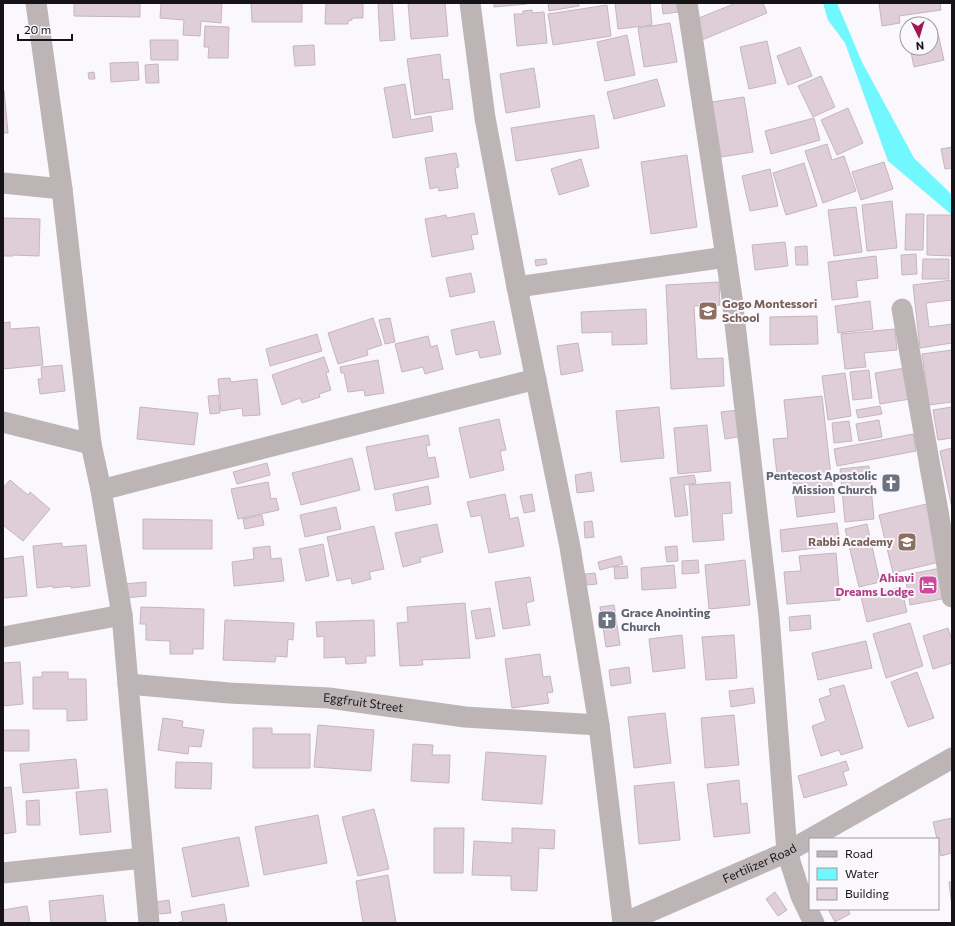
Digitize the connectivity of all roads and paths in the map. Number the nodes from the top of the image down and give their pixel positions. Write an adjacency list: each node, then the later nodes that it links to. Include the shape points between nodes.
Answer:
1 (36, 3): 5 (street)
2 (470, 3): 7 (street, via 485,118)
3 (687, 3): 6 (street)
4 (3, 183): 5 (street)
5 (62, 189): 11 (street)
6 (726, 257): 7 (street); 21 (street, via 769,616)
7 (517, 288): 9 (street)
8 (902, 309): 13 (street)
9 (536, 379): 12 (street); 17 (street, via 570,547)
10 (3, 422): 11 (street)
11 (91, 444): 12 (street)
12 (101, 490): 14 (street)
13 (952, 597)
14 (122, 615): 15 (street); 16 (street)
15 (3, 637)
16 (128, 684): 17 (street, Eggfruit Street, via 329,698 465,717); 22 (street)
17 (599, 725): 25 (street)
18 (952, 758): 19 (street, Fertilizer Road)
19 (812, 838)
20 (809, 839): 21 (street, Fertilizer Road)
21 (787, 852): 25 (street, Fertilizer Road); 26 (street, via 801,896)
22 (143, 858): 23 (street); 24 (street)
23 (3, 873)
24 (149, 923)
25 (623, 923)
26 (814, 923)

